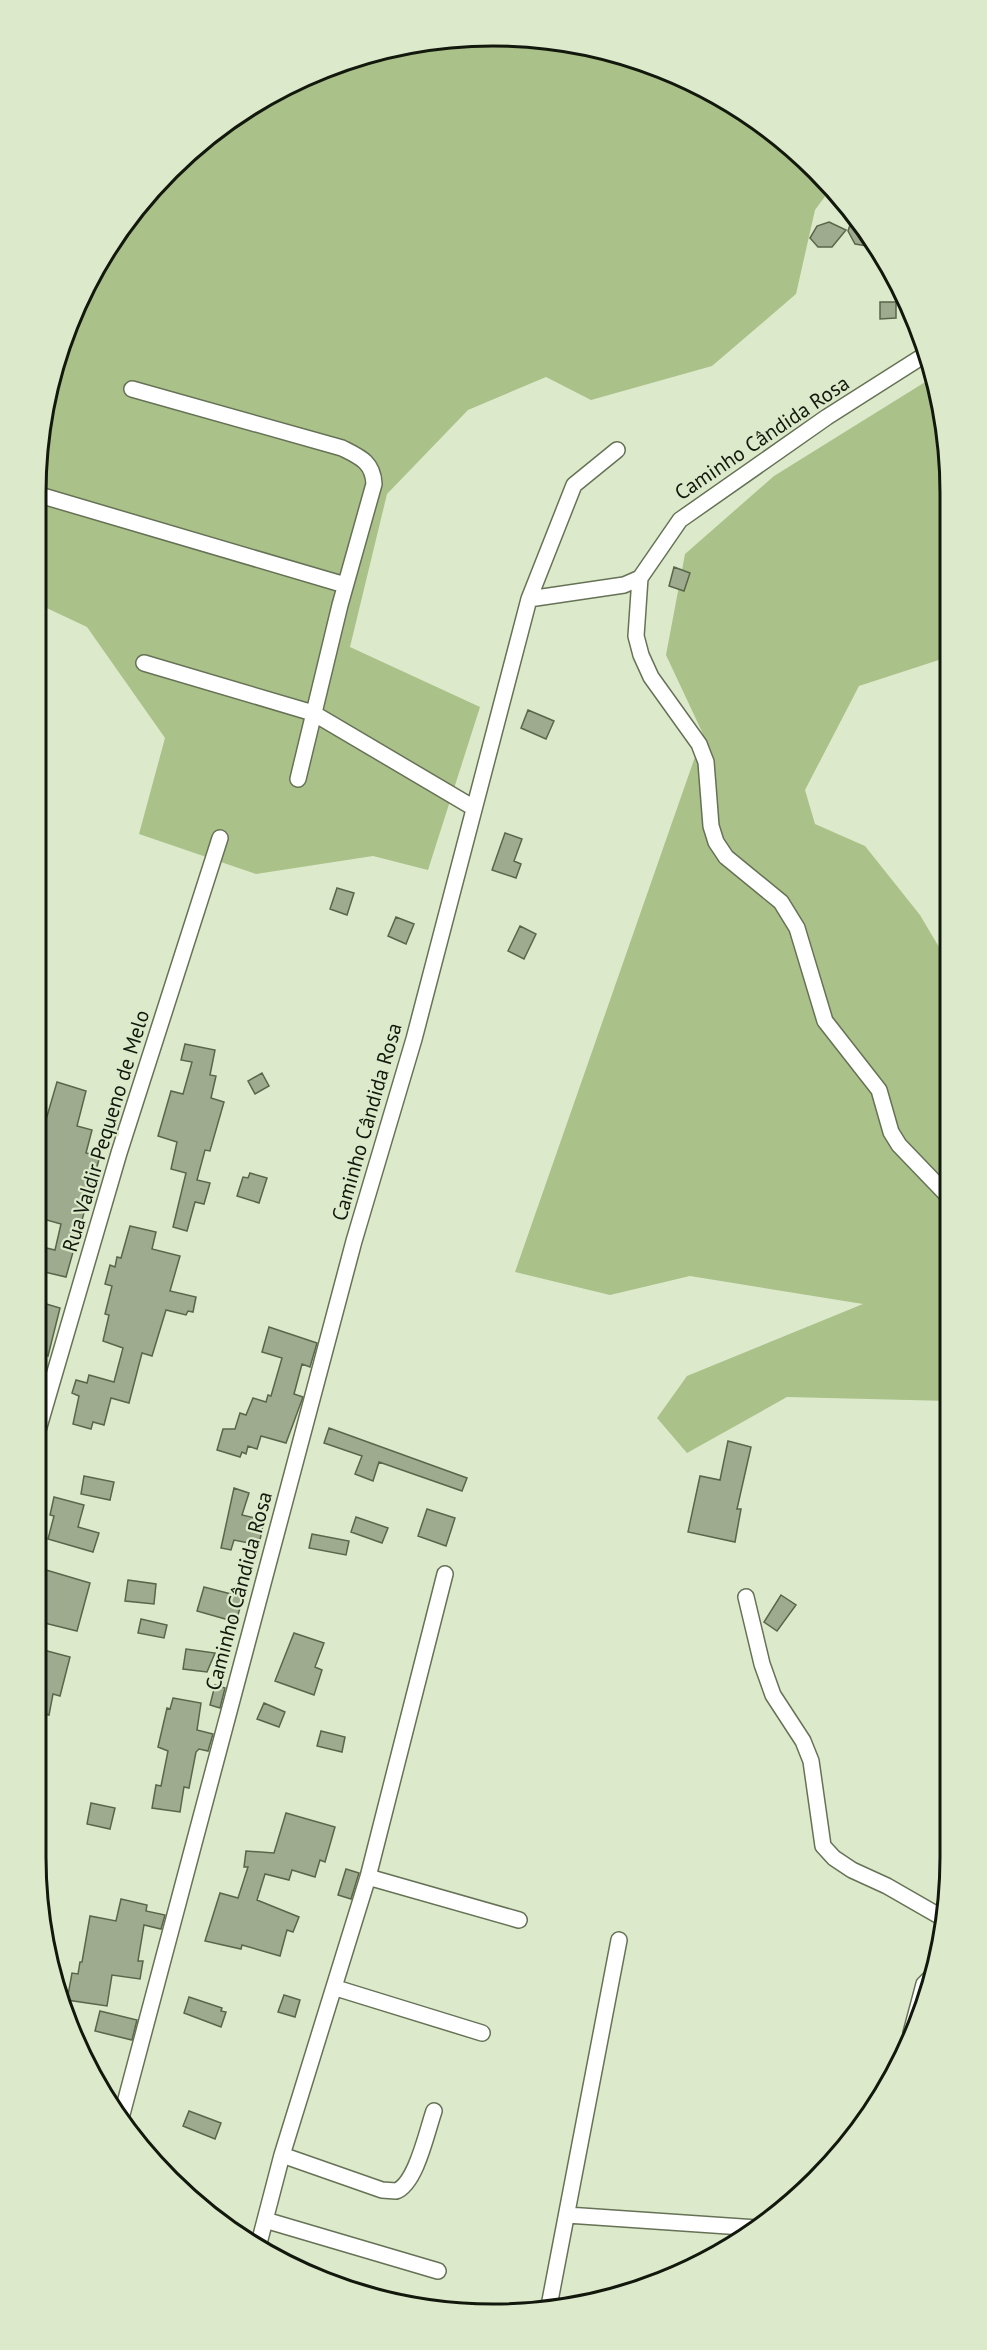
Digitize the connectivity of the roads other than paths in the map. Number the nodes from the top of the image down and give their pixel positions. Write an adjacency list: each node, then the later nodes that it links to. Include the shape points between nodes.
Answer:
1 (919, 358): 5 (street, Caminho Cândida Rosa, via 827,417 681,520)
2 (132, 389): 6 (street, via 342,448 365,459 374,471 374,484)
3 (617, 450): 7 (street, Caminho Cândida Rosa, via 574,485)
4 (46, 497): 6 (street)
5 (640, 578): 7 (street, via 624,585); 13 (street, via 636,636 641,656 651,677 699,744 706,762 716,842 726,857 790,913 825,1021 879,1090 891,1132 899,1145)
6 (345, 585): 9 (street)
7 (529, 599): 11 (street, Caminho Cândida Rosa)
8 (144, 663): 9 (street)
9 (314, 713): 10 (street); 11 (street)
10 (298, 779)
11 (474, 808): 23 (street, Caminho Cândida Rosa, via 414,1039 351,1252)
12 (219, 838): 14 (street, Rua Valdir Pequeno de Melo, via 116,1164)
13 (940, 1188)
14 (46, 1403)
15 (445, 1574): 17 (street)
16 (746, 1597): 18 (street, via 773,1695 803,1741 811,1761 823,1846 852,1870)
17 (368, 1877): 19 (street); 21 (street)
18 (937, 1915)
19 (519, 1920)
20 (619, 1940): 26 (street)
21 (336, 1988): 22 (street); 25 (street)
22 (482, 2033)
23 (124, 2108)
24 (434, 2111): 25 (street, via 414,2170 408,2182 396,2191 382,2190)
25 (282, 2155): 27 (street)
26 (567, 2215): 28 (street); 31 (street)
27 (265, 2220): 29 (street); 30 (street)
28 (743, 2227)
29 (260, 2238)
30 (438, 2271)
31 (550, 2300)

